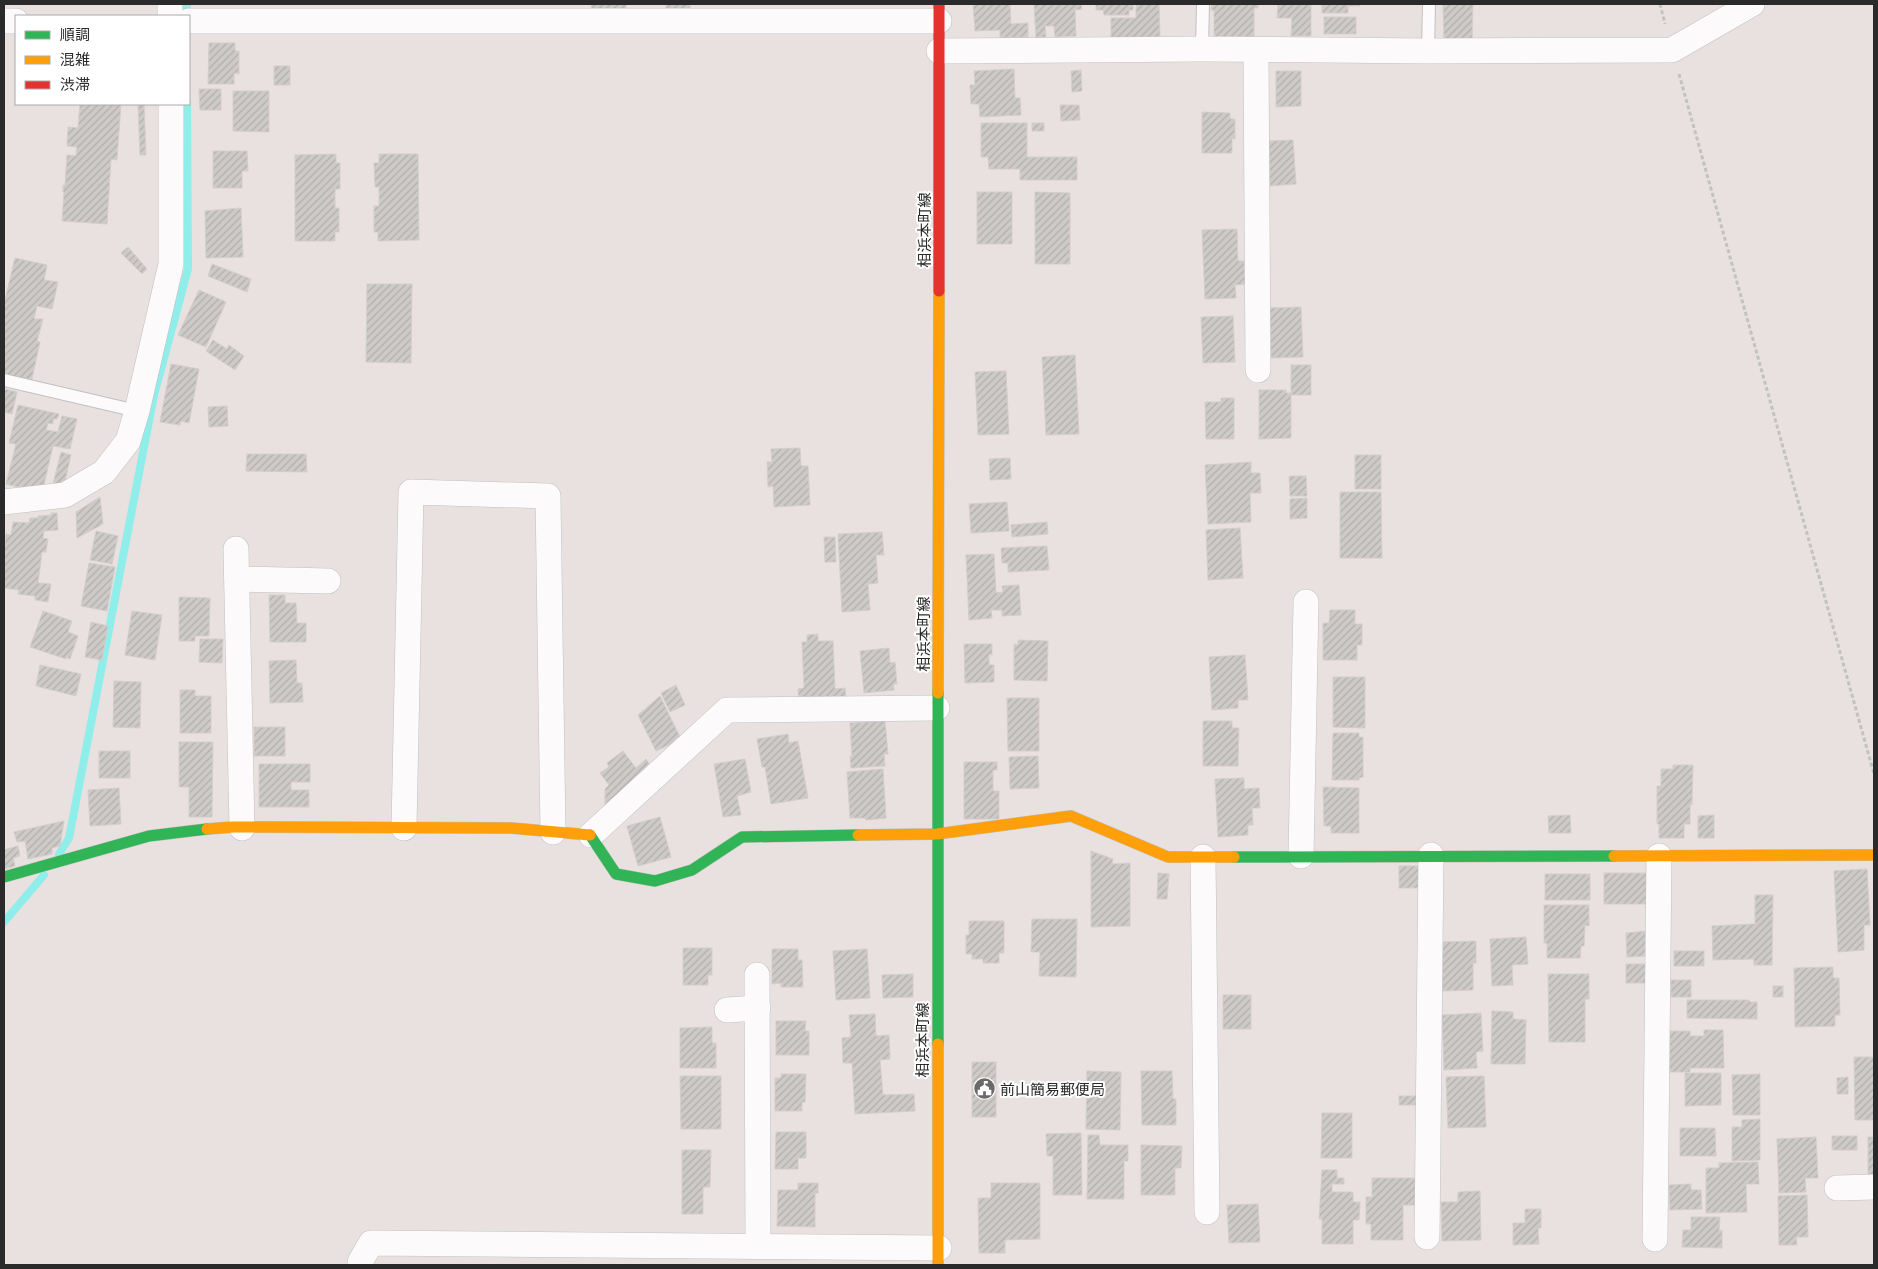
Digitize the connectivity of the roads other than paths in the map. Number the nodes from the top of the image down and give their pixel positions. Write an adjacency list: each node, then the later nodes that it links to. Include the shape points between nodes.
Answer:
1 (1203, 4): 6 (lane)
2 (1429, 4): 9 (lane)
3 (1752, 4): 9 (street, via 1672,50)
4 (939, 12): 5 (street); 8 (street, 相浜本町線)
5 (190, 21)
6 (1202, 49): 7 (street); 8 (street)
7 (1256, 50): 9 (street); 11 (street)
8 (939, 51): 19 (street, 相浜本町線)
9 (1428, 52)
10 (171, 105): 13 (street, via 171,264)
11 (1258, 370)
12 (4, 380): 13 (lane)
13 (137, 412): 14 (street, via 128,441 104,472 64,495)
14 (4, 502)
15 (236, 549): 16 (street)
16 (237, 579): 17 (street); 20 (street)
17 (328, 581)
18 (1306, 602): 27 (street)
19 (937, 708): 23 (street, 相浜本町線); 24 (street, via 726,710)
20 (242, 828): 21 (street); 30 (street, via 149,836)
21 (404, 828): 22 (street, via 511,828); 22 (street, via 411,492 548,496)
22 (552, 832): 24 (street)
23 (937, 834): 24 (street, via 742,837 692,870 655,881 616,874); 29 (street, via 1071,816 1168,857); 40 (street, 相浜本町線)
24 (591, 835)
25 (1874, 854): 28 (street)
26 (1431, 855): 27 (street); 28 (street); 37 (street)
27 (1301, 856): 29 (street)
28 (1659, 856): 38 (street)
29 (1203, 857): 36 (street)
30 (4, 877)
31 (757, 975): 32 (street)
32 (758, 1008): 33 (street); 39 (street)
33 (727, 1010)
34 (1874, 1187): 35 (street)
35 (1837, 1188)
36 (1207, 1212)
37 (1427, 1237)
38 (1654, 1239)
39 (758, 1246): 40 (street); 41 (street, via 371,1243)
40 (938, 1257)
41 (360, 1265)

